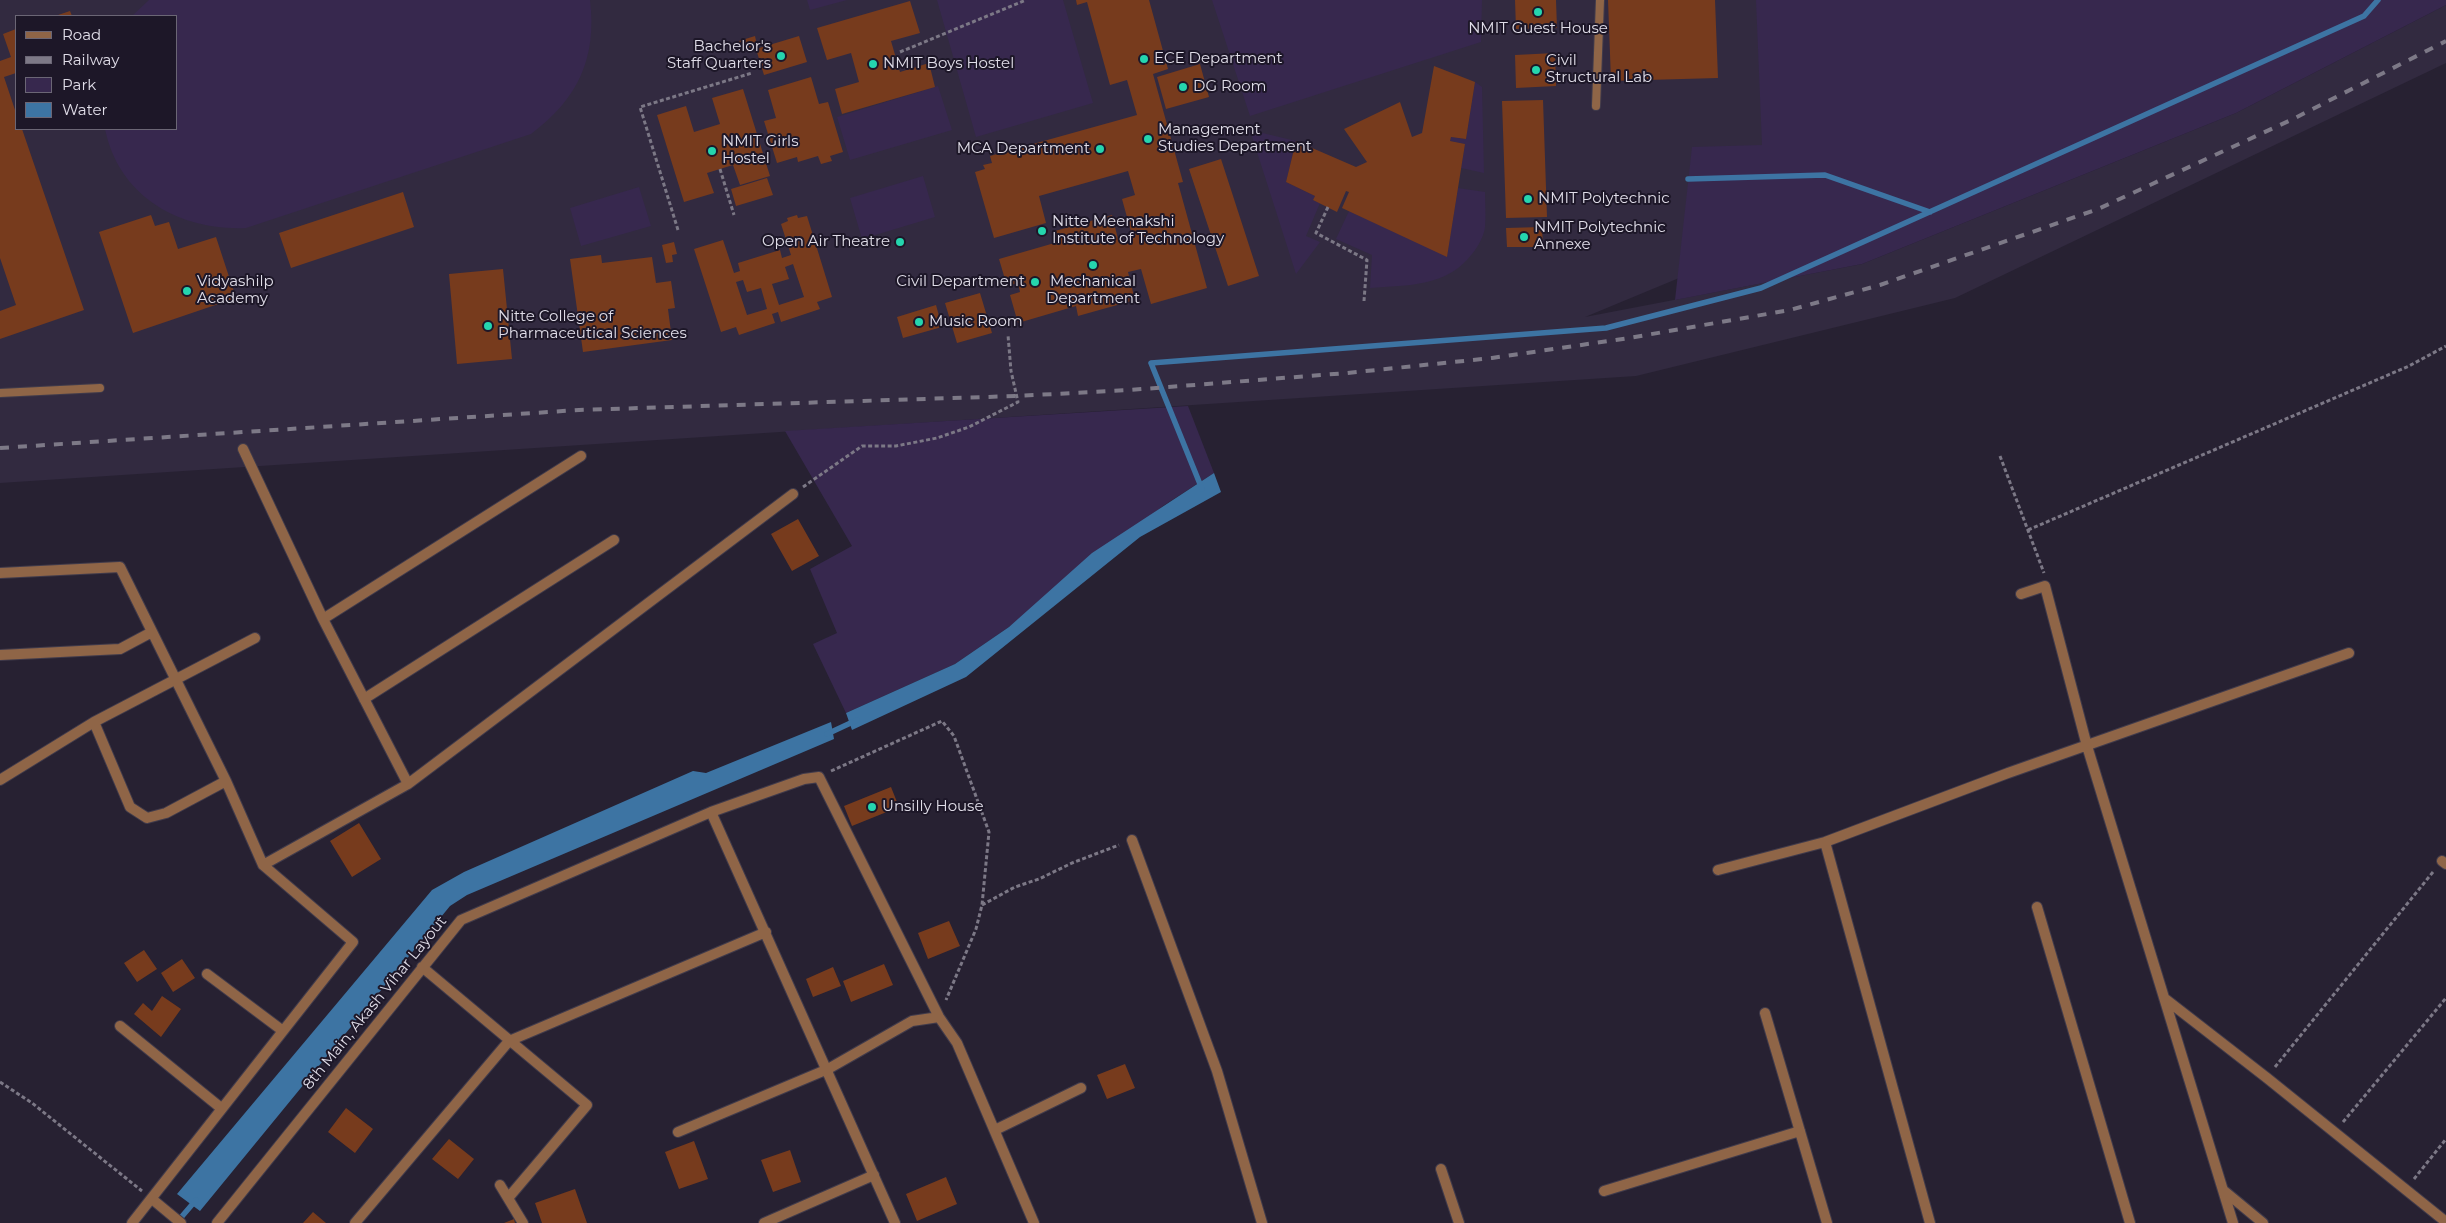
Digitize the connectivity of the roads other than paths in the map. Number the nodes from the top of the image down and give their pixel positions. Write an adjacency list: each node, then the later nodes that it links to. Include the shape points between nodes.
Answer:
1 (1600, 0): 2 (lane)
2 (1596, 106)
3 (100, 388): 4 (lane)
4 (0, 393)
5 (243, 449): 11 (street)
6 (581, 456): 11 (street)
7 (793, 494): 22 (street)
8 (614, 540): 17 (street)
9 (0, 573): 12 (street, via 120,567)
10 (2021, 594): 19 (street, via 2045,586)
11 (323, 619): 17 (street)
12 (150, 633): 15 (street, via 120,649); 16 (street)
13 (255, 638): 16 (street)
14 (2350, 653): 19 (street)
15 (0, 655)
16 (174, 681): 18 (street); 21 (street)
17 (364, 698): 22 (street)
18 (94, 722): 20 (street); 21 (street, via 130,807 147,818 166,814)
19 (2087, 746): 25 (street); 32 (street)
20 (0, 780)
21 (226, 781): 26 (street)
22 (408, 784): 26 (street)
23 (711, 812): 29 (street); 30 (street, 8th Main, Akash Vihar Layout, via 461,920); 34 (street, 8th Main, Akash Vihar Layout, via 804,779 819,777)
24 (1132, 840): 60 (street, via 1217,1071)
25 (1825, 842): 27 (street); 63 (street)
26 (263, 865): 36 (street, via 354,942)
27 (1718, 870)
28 (2037, 907): 64 (street)
29 (766, 932): 37 (street); 38 (street)
30 (422, 967): 37 (street); 54 (street, 8th Main, Akash Vihar Layout)
31 (207, 974): 36 (street)
32 (2164, 998): 47 (street); 51 (street)
33 (1765, 1013): 42 (street)
34 (940, 1017): 38 (street, via 912,1021); 41 (street, via 958,1043)
35 (120, 1026): 40 (street)
36 (283, 1031): 40 (street)
37 (509, 1041): 49 (street, via 587,1105); 55 (street)
38 (828, 1069): 43 (street); 45 (street)
39 (1081, 1088): 41 (street)
40 (221, 1108): 50 (street)
41 (995, 1130): 59 (street)
42 (1800, 1131): 48 (street); 62 (street)
43 (678, 1132)
44 (1442, 1169): 61 (street)
45 (874, 1175): 57 (street); 58 (street)
46 (500, 1185): 49 (street)
47 (2222, 1189): 65 (street); 66 (street)
48 (1604, 1191)
49 (509, 1197): 56 (street)
50 (152, 1199): 52 (street); 53 (street)
51 (2446, 1222)
52 (132, 1223)
53 (181, 1223)
54 (217, 1223)
55 (355, 1223)
56 (523, 1223)
57 (764, 1223)
58 (895, 1223)
59 (1034, 1223)
60 (1262, 1223)
61 (1459, 1223)
62 (1827, 1223)
63 (1930, 1223)
64 (2130, 1223)
65 (2233, 1223)
66 (2262, 1223)

